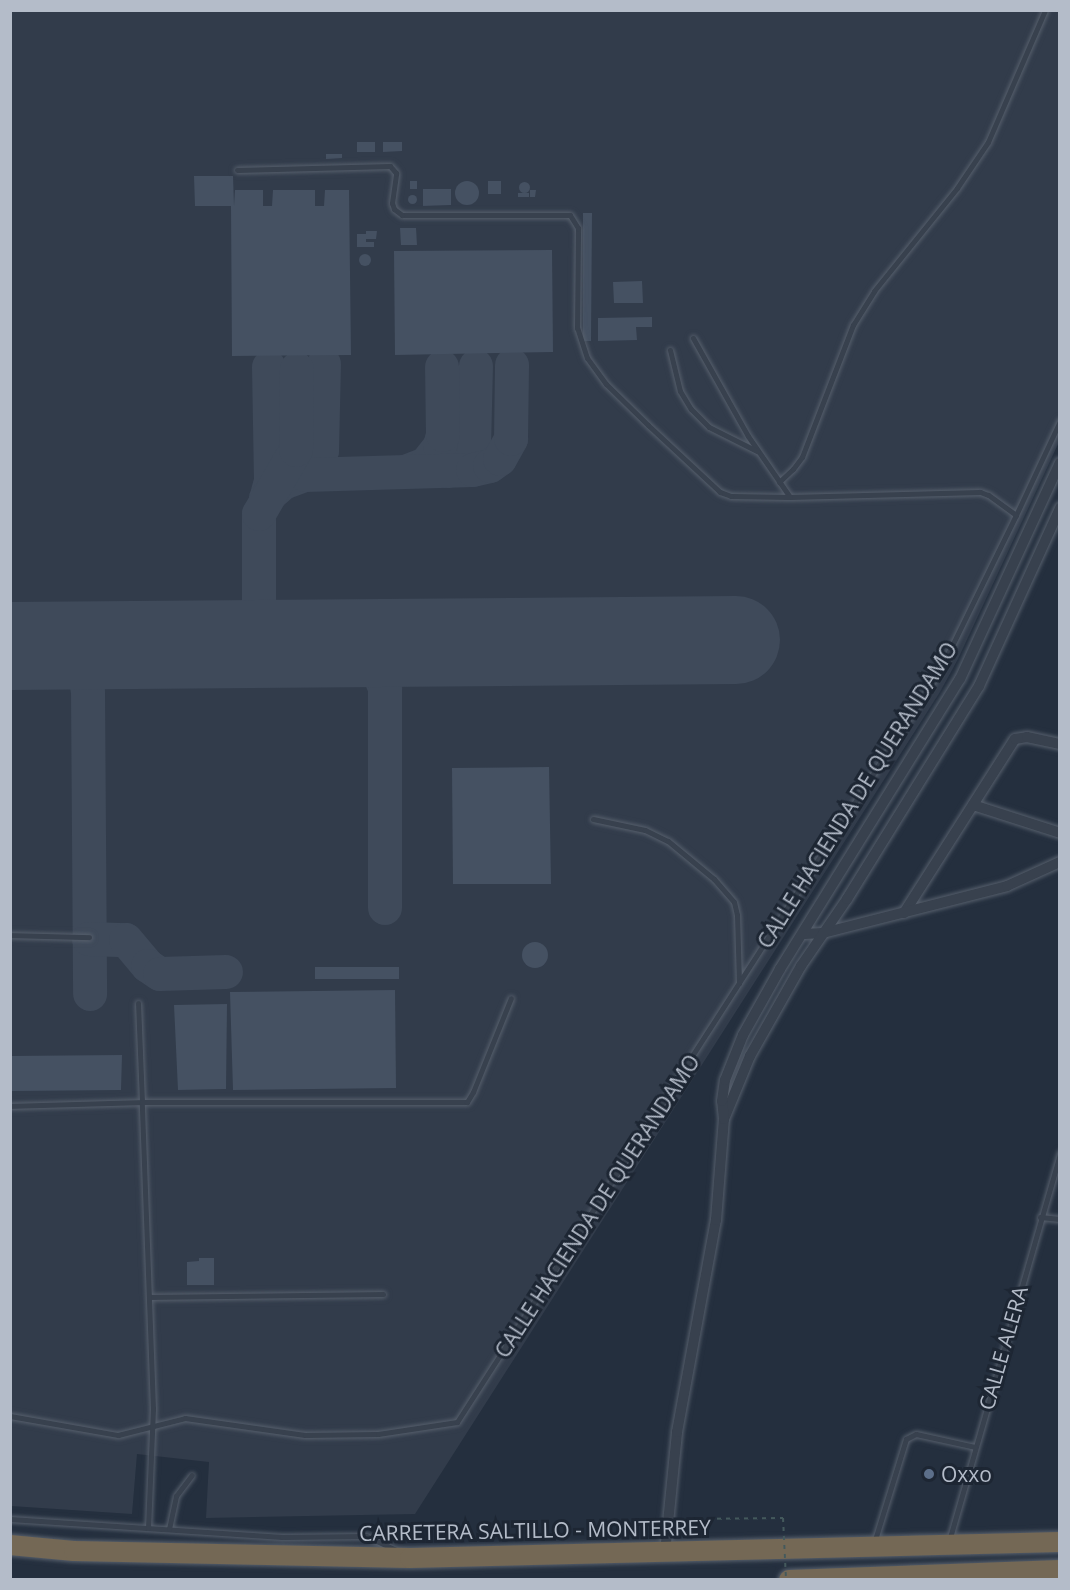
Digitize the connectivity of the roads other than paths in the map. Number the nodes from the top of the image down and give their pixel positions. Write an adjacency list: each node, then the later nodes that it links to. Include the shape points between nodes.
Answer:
1 (1045, 10): 8 (lane, via 988,142 957,189 874,291 853,325 806,448)
2 (237, 170): 9 (lane, via 387,166 396,173 394,209 402,215 570,215 578,228 577,328 587,358 606,384 720,492 731,496)
3 (693, 338): 6 (lane)
4 (670, 350): 6 (lane, via 680,391 691,409 709,427)
5 (1059, 421): 11 (lane, CALLE HACIENDA DE QUERANDAMO)
6 (758, 452): 8 (lane)
7 (1059, 463): 19 (street, CALLE HACIENDA DE QUERANDAMO, via 960,679)
8 (779, 482): 9 (lane)
9 (790, 497): 11 (lane, via 980,492)
10 (1059, 508): 18 (street, CALLE HACIENDA DE QUERANDAMO, via 963,715)
11 (1016, 514): 22 (lane, CALLE HACIENDA DE QUERANDAMO, via 941,668)
12 (1059, 744): 13 (street, via 1032,737 1015,739)
13 (973, 806): 15 (street); 17 (street)
14 (593, 819): 22 (lane, via 637,828 668,841 714,879 734,902)
15 (1059, 833)
16 (1059, 862): 17 (street, via 1007,885)
17 (904, 913): 18 (street)
18 (823, 933): 19 (street); 27 (street, CALLE HACIENDA DE QUERANDAMO, via 750,1056)
19 (804, 934): 27 (street, CALLE HACIENDA DE QUERANDAMO, via 743,1035 725,1080)
20 (10, 935): 21 (lane)
21 (89, 937)
22 (739, 984): 34 (lane, CALLE HACIENDA DE QUERANDAMO, via 458,1422 368,1435 305,1435 185,1418)
23 (511, 998): 25 (lane, via 467,1102)
24 (138, 1003): 25 (lane)
25 (142, 1102): 26 (lane); 32 (lane)
26 (10, 1106)
27 (724, 1119): 44 (street, CALLE HACIENDA DE QUERANDAMO, via 716,1220 677,1432)
28 (1059, 1153): 29 (lane, CALLE ALERA)
29 (1040, 1217): 30 (lane); 35 (lane, CALLE ALERA)
30 (1059, 1219)
31 (383, 1294): 32 (lane)
32 (150, 1297): 34 (lane)
33 (10, 1416): 34 (lane, CALLE HACIENDA DE QUERANDAMO, via 118,1435)
34 (153, 1425): 38 (lane)
35 (975, 1448): 41 (lane, CALLE ALERA); 43 (lane, via 916,1434 906,1439)
36 (192, 1475): 39 (lane, via 176,1496)
37 (10, 1519): 38 (lane)
38 (148, 1528): 39 (lane)
39 (169, 1529): 45 (lane, via 282,1537 366,1536 383,1541)
40 (1059, 1542): 41 (highway, CARRETERA SALTILLO - MONTERREY)
41 (949, 1543): 43 (highway, CARRETERA SALTILLO - MONTERREY)
42 (10, 1545): 45 (highway, CARRETERA SALTILLO - MONTERREY, via 74,1551)
43 (873, 1546): 44 (highway, CARRETERA SALTILLO - MONTERREY)
44 (665, 1553): 45 (highway, CARRETERA SALTILLO - MONTERREY)
45 (410, 1558)
46 (1059, 1570): 47 (highway)
47 (788, 1580)

